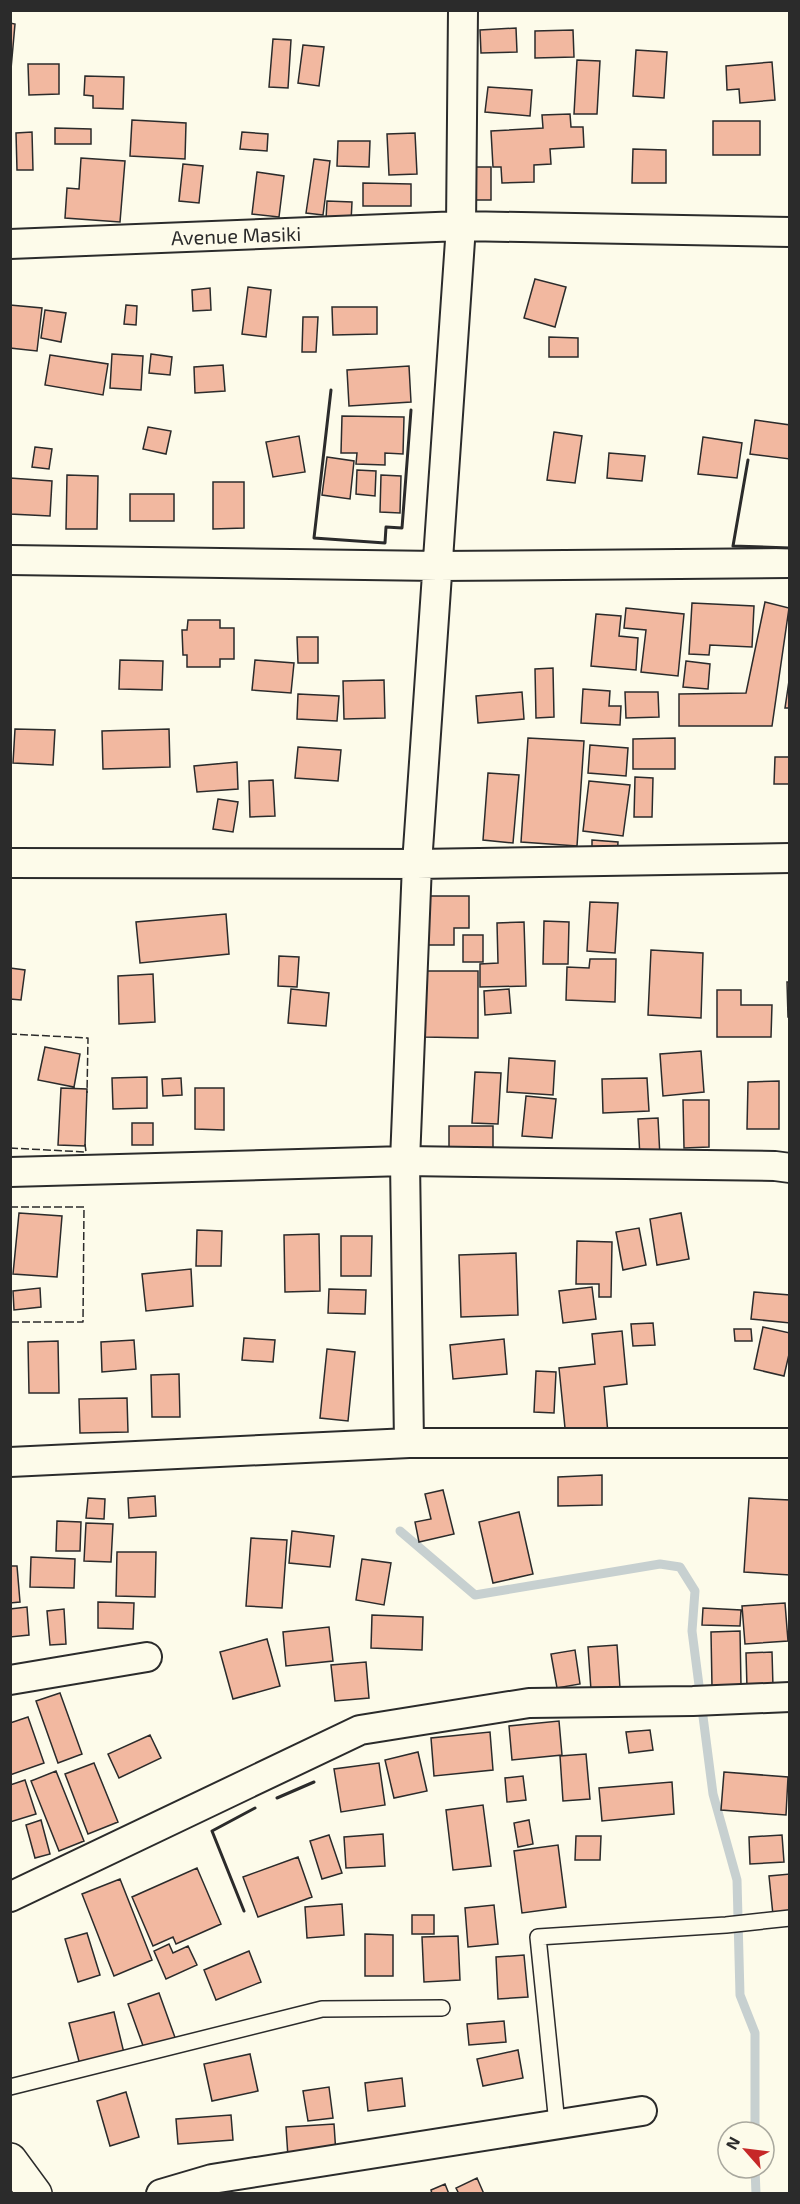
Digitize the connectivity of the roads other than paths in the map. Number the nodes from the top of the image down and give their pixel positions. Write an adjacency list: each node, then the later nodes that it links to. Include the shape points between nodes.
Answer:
1 (463, 10): 2 (street)
2 (460, 226): 3 (street, Avenue Masiki); 4 (street, Avenue Masiki); 7 (street)
3 (789, 232)
4 (10, 244)
5 (10, 560): 7 (street)
6 (789, 563): 7 (street)
7 (438, 566): 10 (street)
8 (789, 858): 10 (street)
9 (10, 863): 10 (street)
10 (417, 864): 11 (street)
11 (405, 1161): 12 (street); 13 (street); 14 (street)
12 (789, 1168)
13 (10, 1172)
14 (409, 1443): 15 (street); 16 (street)
15 (789, 1443)
16 (10, 1462)
17 (147, 1657): 18 (street)
18 (10, 1680)
19 (789, 1697): 20 (street, via 529,1703 360,1730)
20 (10, 1897)
21 (789, 1918): 25 (lane, via 538,1937)
22 (442, 2008): 23 (lane, via 322,2009)
23 (10, 2087)
24 (642, 2111): 25 (street)
25 (557, 2124): 28 (street, via 212,2179)
26 (10, 2160): 27 (highway)
27 (35, 2193)
28 (161, 2193)

